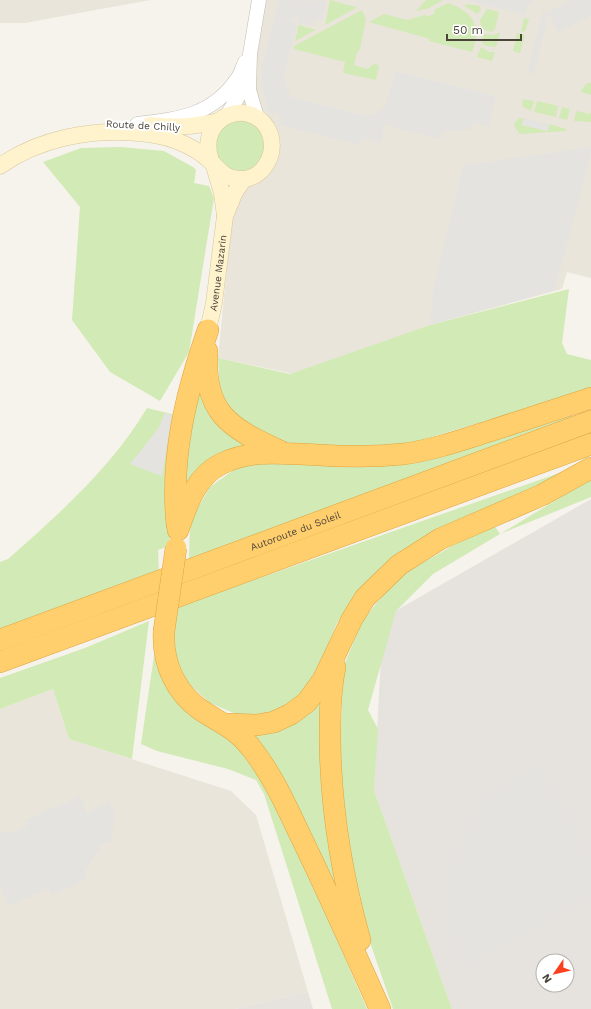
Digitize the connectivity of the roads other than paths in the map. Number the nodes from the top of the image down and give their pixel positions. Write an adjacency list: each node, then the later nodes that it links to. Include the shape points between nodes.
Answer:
1 (260, 0): 2 (street)
2 (248, 58): 3 (street, via 241,88); 4 (street, via 249,90); 5 (street, via 238,78 210,106 178,119)
3 (223, 118): 4 (main road, via 246,114); 5 (main road, Route de Chilly, via 191,127); 7 (main road, via 212,128 207,143)
4 (257, 118): 9 (main road, via 270,134 272,153 263,169)
5 (138, 124): 6 (main road, Route de Chilly, via 108,122 66,129 35,137)
6 (0, 154)
7 (212, 163): 8 (main road, Route de Chilly, via 176,141 154,135 93,132 58,139); 9 (main road, via 228,176); 10 (main road, Avenue Mazarin, via 222,193)
8 (0, 166)
9 (244, 179): 10 (main road, Avenue Mazarin, via 235,192)
10 (225, 216): 11 (main road, Avenue Mazarin)
11 (208, 330): 15 (highway, via 207,379 215,404 222,415 238,430); 17 (highway, via 191,379 179,440 174,492)
12 (591, 398): 15 (highway, via 461,440 417,451 386,456 353,457)
13 (591, 421): 19 (highway, Autoroute du Soleil)
14 (591, 444): 20 (highway, Autoroute du Soleil)
15 (281, 452): 17 (highway, via 241,456 214,468 195,488 187,504)
16 (591, 468): 18 (highway, via 542,495 440,539 399,564 365,598)
17 (177, 539): 21 (highway, bridge, via 164,630 166,663 176,685 194,704 206,714)
18 (342, 639): 21 (highway, via 319,687 299,708 282,719 266,724); 23 (highway, via 331,698 330,752 335,816 342,865 355,922)
19 (0, 640)
20 (0, 662)
21 (227, 724): 22 (highway, via 250,746 273,781)
22 (380, 1009)
23 (386, 1009)

